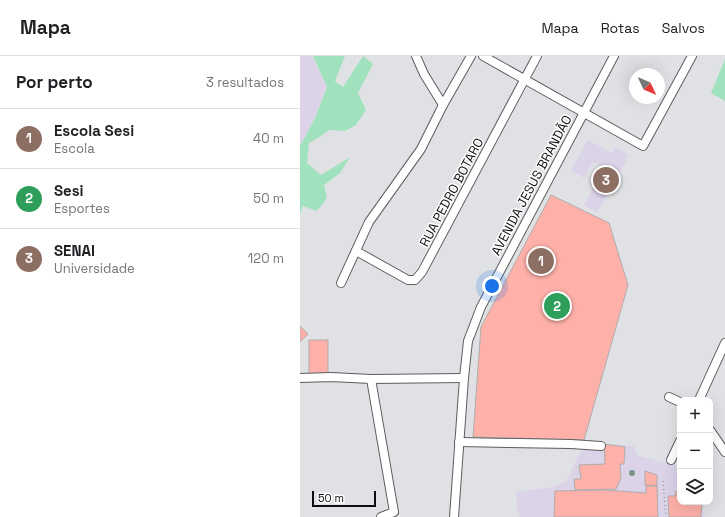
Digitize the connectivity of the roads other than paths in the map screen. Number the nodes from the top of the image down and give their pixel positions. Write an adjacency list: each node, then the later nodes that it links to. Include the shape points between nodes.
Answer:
1 (416, 56): 8 (street)
2 (471, 56): 8 (street)
3 (483, 56): 7 (street)
4 (537, 56): 7 (street, RUA PEDRO BOTARO)
5 (614, 56): 9 (street, AVENIDA JESUS BRANDÃO)
6 (692, 56): 9 (street, via 643,146)
7 (525, 79): 9 (street); 10 (street, RUA PEDRO BOTARO, via 422,272 415,280 408,280)
8 (443, 105): 10 (street, via 421,149 369,222)
9 (583, 113): 14 (street, AVENIDA JESUS BRANDÃO, via 481,307 468,341)
10 (356, 250): 11 (street)
11 (341, 283)
12 (725, 343): 17 (street)
13 (300, 378): 15 (street)
14 (464, 378): 15 (street); 20 (street, AVENIDA JESUS BRANDÃO)
15 (372, 379): 25 (street, via 394,512)
16 (669, 397): 18 (street)
17 (700, 397)
18 (677, 401)
19 (712, 433): 23 (street)
20 (459, 442): 21 (street); 26 (street, AVENIDA JESUS BRANDÃO)
21 (602, 446)
22 (677, 447): 24 (street)
23 (725, 452)
24 (671, 460)
25 (381, 517)
26 (454, 517)

